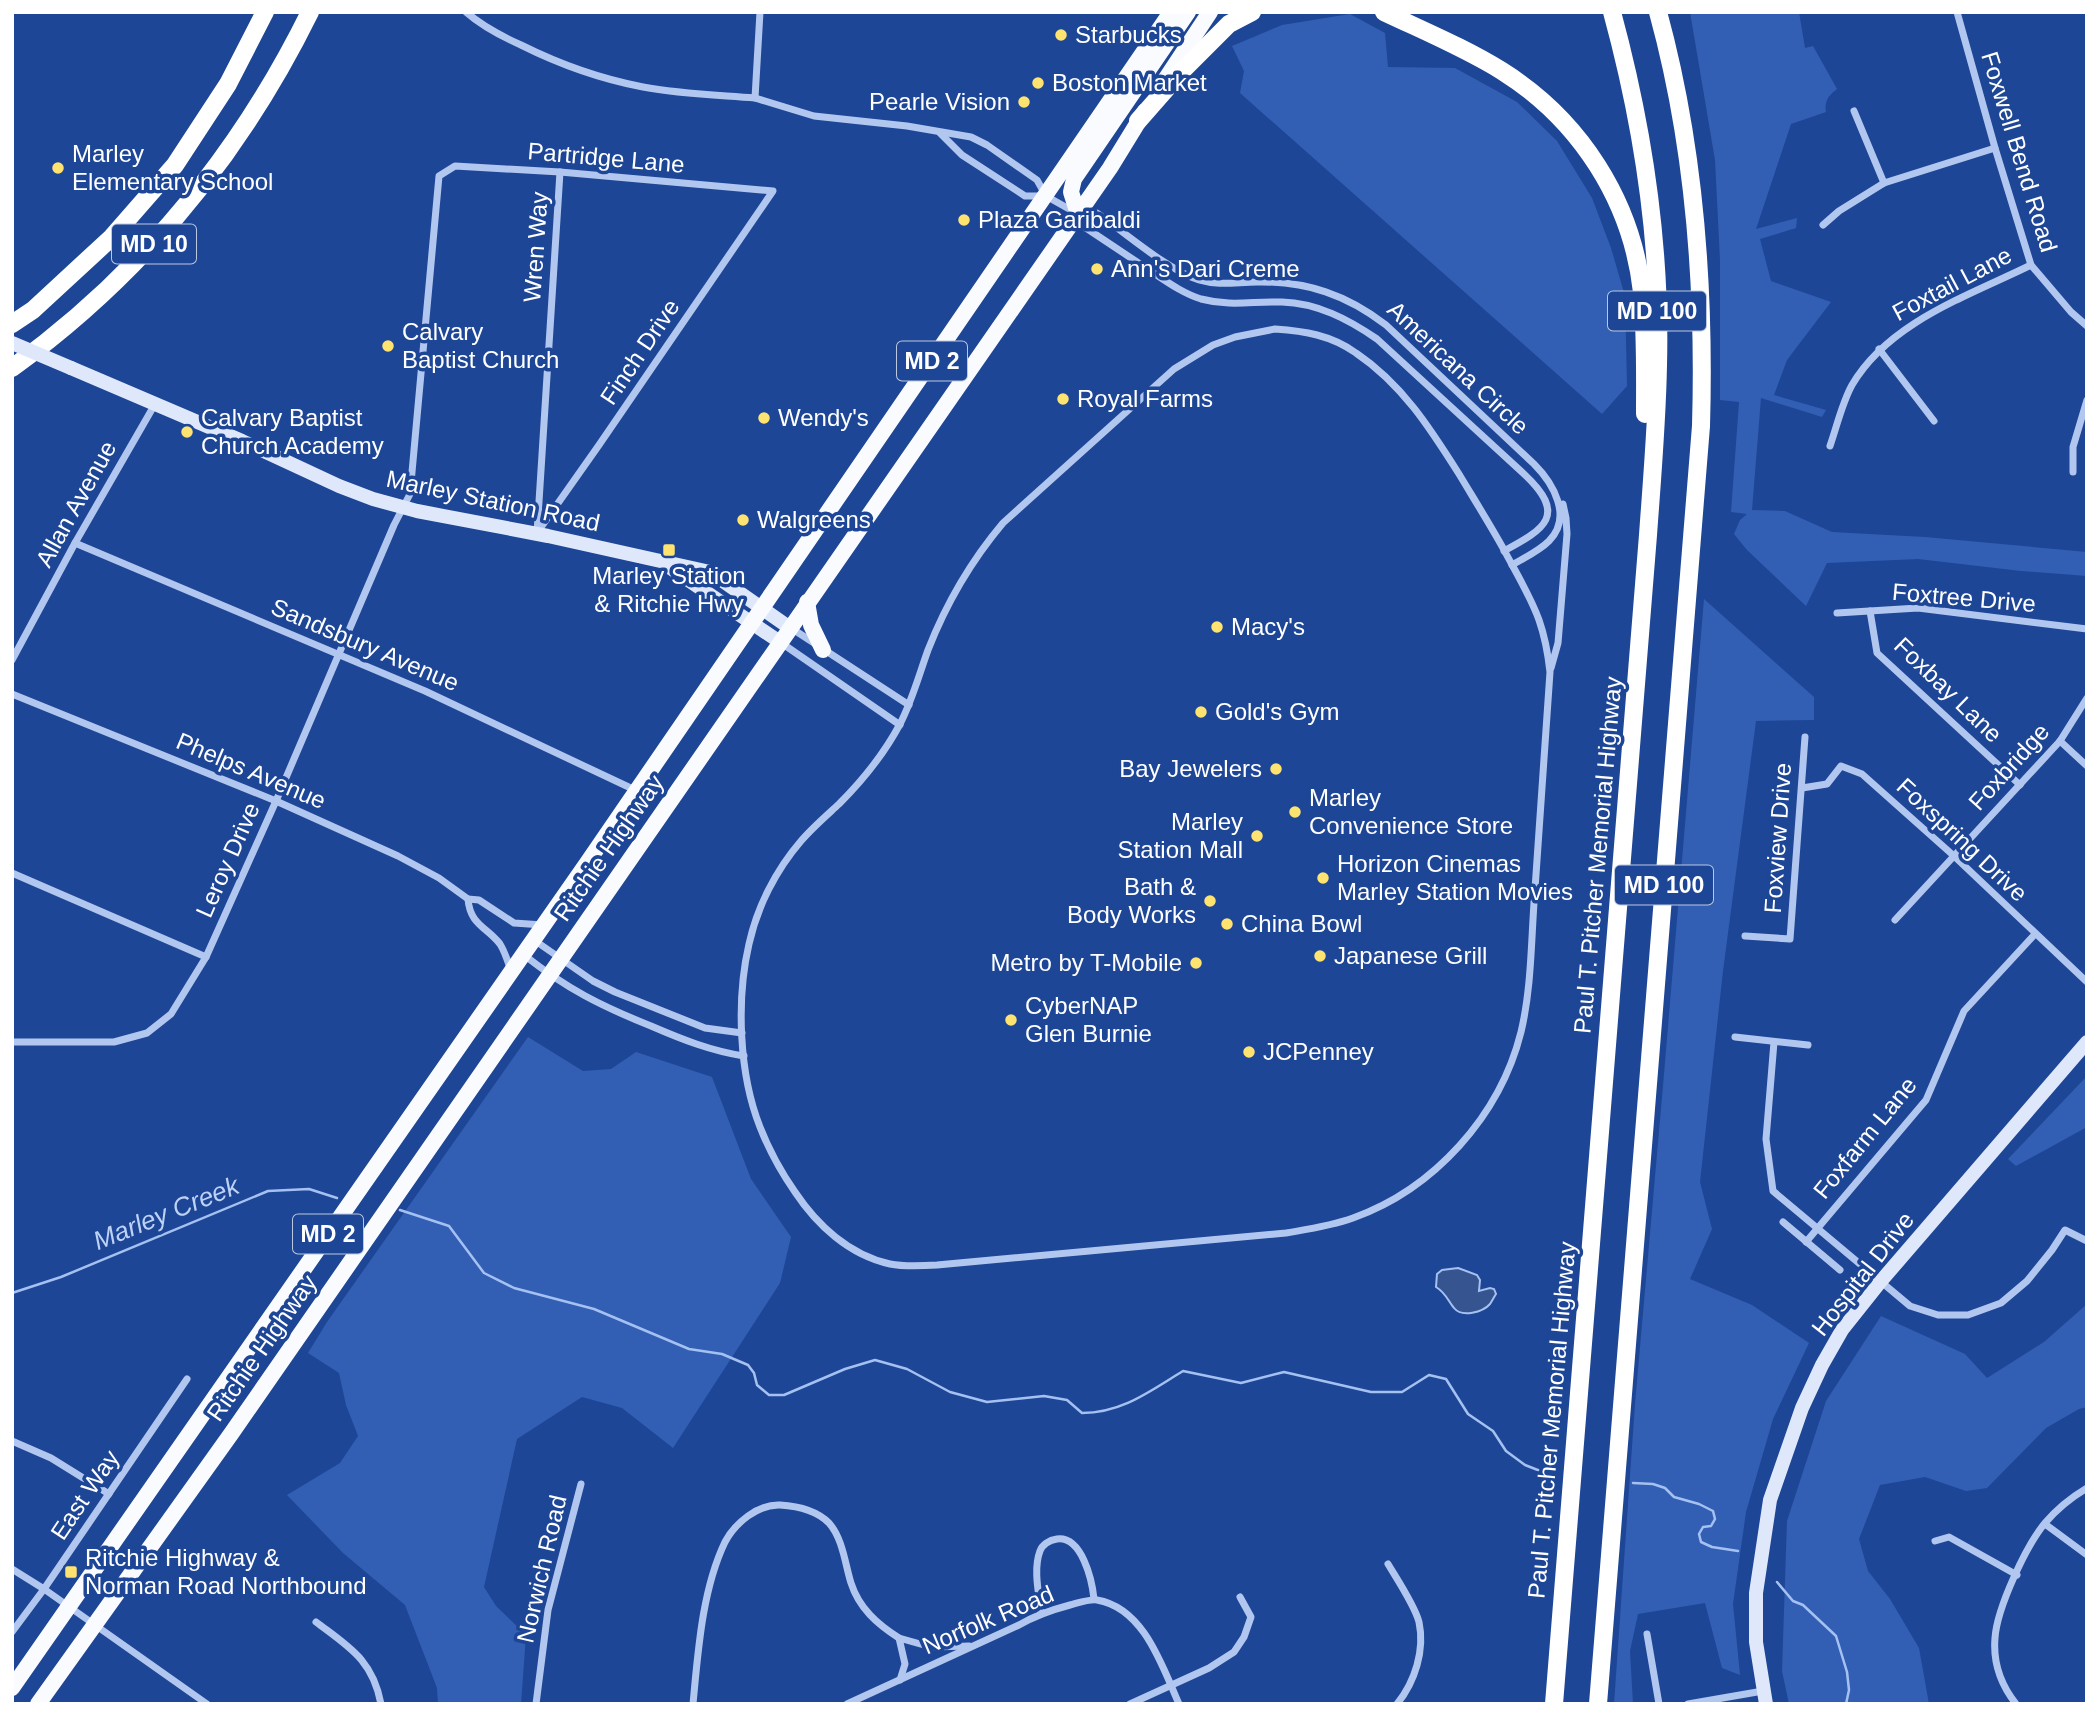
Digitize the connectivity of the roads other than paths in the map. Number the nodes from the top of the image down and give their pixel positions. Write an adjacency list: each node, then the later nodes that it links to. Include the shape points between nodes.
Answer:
1 (265, 12): 30 (highway, MD 10, via 228,84 175,165 112,237)
2 (310, 12): 34 (highway, MD 10, via 250,120 174,221 107,292)
3 (466, 12): 17 (street, Americana Circle, via 532,51 607,78 663,90)
4 (760, 12): 17 (street)
5 (1159, 12): 15 (main road)
6 (1171, 12): 15 (main road, Ritchie Highway / MD 2)
7 (1188, 12): 27 (main road, via 1074,179 1071,192)
8 (1210, 12): 19 (main road, Ritchie Highway / MD 2)
9 (1252, 12): 19 (highway, via 1229,24)
10 (1384, 12): 43 (highway, via 1472,54 1537,96 1592,155 1611,189 1625,220 1642,291)
11 (1612, 12): 43 (highway, Paul T. Pitcher Memorial Highway / MD 100, via 1639,134 1657,287 1658,363)
12 (1658, 12): 16 (highway, MD 100)
13 (1667, 12): 16 (highway)
14 (1957, 12): 21 (street, Foxwell Bend Road)
15 (1160, 30): 26 (main road, Ritchie Highway / MD 2)
16 (1672, 68): 134 (highway, MD 100, via 1690,173 1701,281 1701,426)
17 (755, 98): 20 (street, Americana Circle, via 814,116)
18 (1854, 111): 24 (street)
19 (1138, 121): 27 (main road, Ritchie Highway / MD 2)
20 (940, 132): 26 (street, Americana Circle, via 962,155 1025,196); 26 (street, Americana Circle, via 987,145 1037,180)
21 (1995, 148): 24 (street); 29 (street, Foxwell Bend Road)
22 (560, 172): 23 (street, Partridge Lane, via 455,166); 25 (street, Partridge Lane); 42 (street, Wren Way)
23 (439, 176): 41 (street, Leroy Drive, via 410,494)
24 (1884, 183): 28 (street)
25 (773, 191): 42 (street, Finch Drive)
26 (1046, 196): 27 (street, Americana Circle); 49 (main road, Ritchie Highway / MD 2)
27 (1077, 214): 40 (street, Americana Circle, via 1097,213 1182,274 1202,281 1302,285 1368,311); 45 (street, Americana Circle, via 1086,228 1199,298 1240,305 1302,304 1339,316 1377,339 1541,492 1546,522 1535,534); 48 (main road, Ritchie Highway / MD 2)
28 (1823, 225)
29 (2031, 265): 31 (street, Foxwell Bend Road); 33 (street, Foxtail Lane, via 1923,318)
30 (12, 324)
31 (2087, 326)
32 (12, 343): 36 (main road, Marley Station Road, bridge)
33 (1879, 349): 37 (street); 38 (street, Foxtail Lane, via 1850,388)
34 (12, 368)
35 (2087, 400): 39 (street, via 2073,447)
36 (155, 403): 41 (main road, Marley Station Road, via 339,486); 44 (street, Allan Avenue)
37 (1934, 421)
38 (1830, 446)
39 (2073, 472)
40 (1553, 486): 47 (street, via 1560,513 1555,534); 59 (street, via 1563,504 1567,534 1558,643)
41 (403, 508): 42 (main road, Marley Station Road); 57 (street, Leroy Drive)
42 (537, 533): 46 (main road, Marley Station Road)
43 (1648, 535): 133 (highway, Paul T. Pitcher Memorial Highway / MD 100)
44 (75, 543): 57 (street, Sandsbury Avenue); 58 (street, Allan Avenue)
45 (1504, 551): 47 (street); 62 (street, via 1421,415 1370,363 1334,341 1303,331 1235,337 1174,369 1003,523 984,545 945,613)
46 (659, 561): 49 (main road, Marley Station Road, via 710,572); 52 (main road, Marley Station Road)
47 (1512, 565): 59 (street, via 1538,617)
48 (807, 603): 53 (main road, Ritchie Highway / MD 2); 56 (main road)
49 (762, 608): 52 (main road, Ritchie Highway / MD 2); 53 (main road, Marley Station Road)
50 (1870, 611): 51 (street, Foxtree Drive); 54 (street, Foxtree Drive, via 1918,608); 67 (street, Foxbay Lane, via 1877,653)
51 (1838, 613)
52 (751, 622): 55 (main road, Marley Station Road); 69 (main road, Ritchie Highway / MD 2)
53 (790, 628): 55 (main road, Ritchie Highway / MD 2); 56 (street)
54 (2087, 629)
55 (780, 642): 63 (street); 81 (main road, Ritchie Highway / MD 2)
56 (823, 650): 62 (street)
57 (339, 655): 69 (street, Sandsbury Avenue); 70 (street, Leroy Drive)
58 (12, 660)
59 (1549, 672): 91 (street, via 1529,980 1515,1053 1494,1100 1461,1143 1419,1182 1381,1205 1331,1224 1286,1233 937,1265 890,1264 843,1243 815,1220 783,1176 759,1126)
60 (12, 694): 70 (street, Phelps Avenue)
61 (2087, 698): 65 (street, Foxbridge)
62 (909, 705): 63 (street)
63 (900, 725): 85 (street, via 863,778 801,841 769,888 749,944)
64 (1805, 737): 68 (street, Foxview Drive)
65 (2060, 741): 66 (street); 67 (street, Foxbridge)
66 (2087, 766)
67 (2020, 785): 71 (street, Foxbridge)
68 (1802, 788): 71 (street, Foxspring Drive, via 1827,784 1841,766 1862,774); 77 (street, Foxview Drive, via 1790,939)
69 (636, 790): 75 (main road, Ritchie Highway / MD 2)
70 (276, 802): 73 (street, Phelps Avenue, via 398,856); 80 (street, Leroy Drive)
71 (1954, 856): 74 (street, Foxbridge); 76 (street, Foxspring Drive)
72 (12, 873): 80 (street)
73 (468, 899): 75 (street, Phelps Avenue, via 479,900 514,923); 82 (street, Phelps Avenue, via 468,908 499,943)
74 (1895, 920)
75 (543, 925): 78 (main road, Ritchie Highway / MD 2)
76 (2035, 934): 84 (street, Foxspring Drive); 93 (street, Foxfarm Lane, via 1964,1011 1926,1100)
77 (1745, 936)
78 (533, 939): 79 (main road, Ritchie Highway / MD 2); 81 (street)
79 (523, 954): 82 (main road, Ritchie Highway / MD 2); 83 (street)
80 (205, 957): 87 (street, Leroy Drive, via 171,1014 147,1033 114,1042)
81 (560, 959): 83 (main road, Ritchie Highway / MD 2); 85 (street, via 593,981 649,1006 705,1028)
82 (511, 971): 112 (main road, Ritchie Highway / MD 2)
83 (549, 975): 91 (street, via 606,1008 694,1044); 115 (main road, Ritchie Highway / MD 2)
84 (2087, 982)
85 (742, 1033): 91 (street)
86 (1735, 1037): 88 (street)
87 (12, 1042)
88 (1774, 1042): 90 (street); 93 (street, via 1766,1139 1773,1191)
89 (2087, 1042): 97 (main road, Hospital Drive)
90 (1808, 1045)
91 (744, 1056)
92 (1783, 1222): 95 (street)
93 (1817, 1228): 95 (street, Foxfarm Lane); 97 (street)
94 (2087, 1241): 97 (street, via 2065,1230 2026,1281 2001,1303 1968,1315 1938,1315 1910,1306)
95 (1806, 1242): 96 (street)
96 (1840, 1270)
97 (1881, 1281): 123 (main road, Hospital Drive, via 1842,1330 1822,1365 1770,1500 1756,1593 1756,1642)
98 (187, 1379): 102 (street, East Way)
99 (12, 1441): 102 (street, via 51,1458)
100 (581, 1484): 127 (street, Norwich Road, via 548,1610)
101 (2087, 1488): 103 (street)
102 (109, 1494): 109 (street, East Way)
103 (2045, 1524): 105 (street); 108 (street)
104 (1935, 1541): 108 (street, via 1949,1537)
105 (2087, 1555)
106 (1388, 1564): 132 (street, via 1419,1620 1422,1646 1414,1675)
107 (12, 1569): 109 (street)
108 (2017, 1574): 137 (street, via 1995,1637 1998,1670)
109 (44, 1589): 112 (street); 116 (street, East Way)
110 (1240, 1597): 121 (street, via 1251,1617 1234,1652)
111 (1094, 1599): 113 (street, Norfolk Road); 113 (street, via 1081,1553 1071,1542 1051,1539 1041,1548 1037,1563); 121 (street, via 1134,1620 1153,1647)
112 (69, 1607): 115 (street); 122 (main road, Ritchie Highway / MD 2)
113 (1041, 1613): 119 (street, Norfolk Road)
114 (316, 1622): 126 (street, via 357,1653 373,1675)
115 (95, 1625): 124 (main road, Ritchie Highway / MD 2); 125 (street)
116 (12, 1632)
117 (1647, 1634): 135 (street)
118 (899, 1638): 119 (street, via 931,1647); 120 (street, via 905,1664); 128 (street, via 863,1608 830,1524 813,1512 773,1504 754,1511 726,1540 711,1583)
119 (973, 1646): 120 (street, Norfolk Road)
120 (900, 1680): 129 (street, Norfolk Road)
121 (1170, 1685): 130 (street); 131 (street)
122 (12, 1688)
123 (1764, 1697): 136 (street)
124 (38, 1704)
125 (207, 1704)
126 (381, 1704)
127 (537, 1704)
128 (692, 1704)
129 (847, 1704)
130 (1130, 1704)
131 (1179, 1704)
132 (1397, 1704)
133 (1554, 1704)
134 (1598, 1704)
135 (1659, 1704)
136 (1688, 1704)
137 (2016, 1704)

